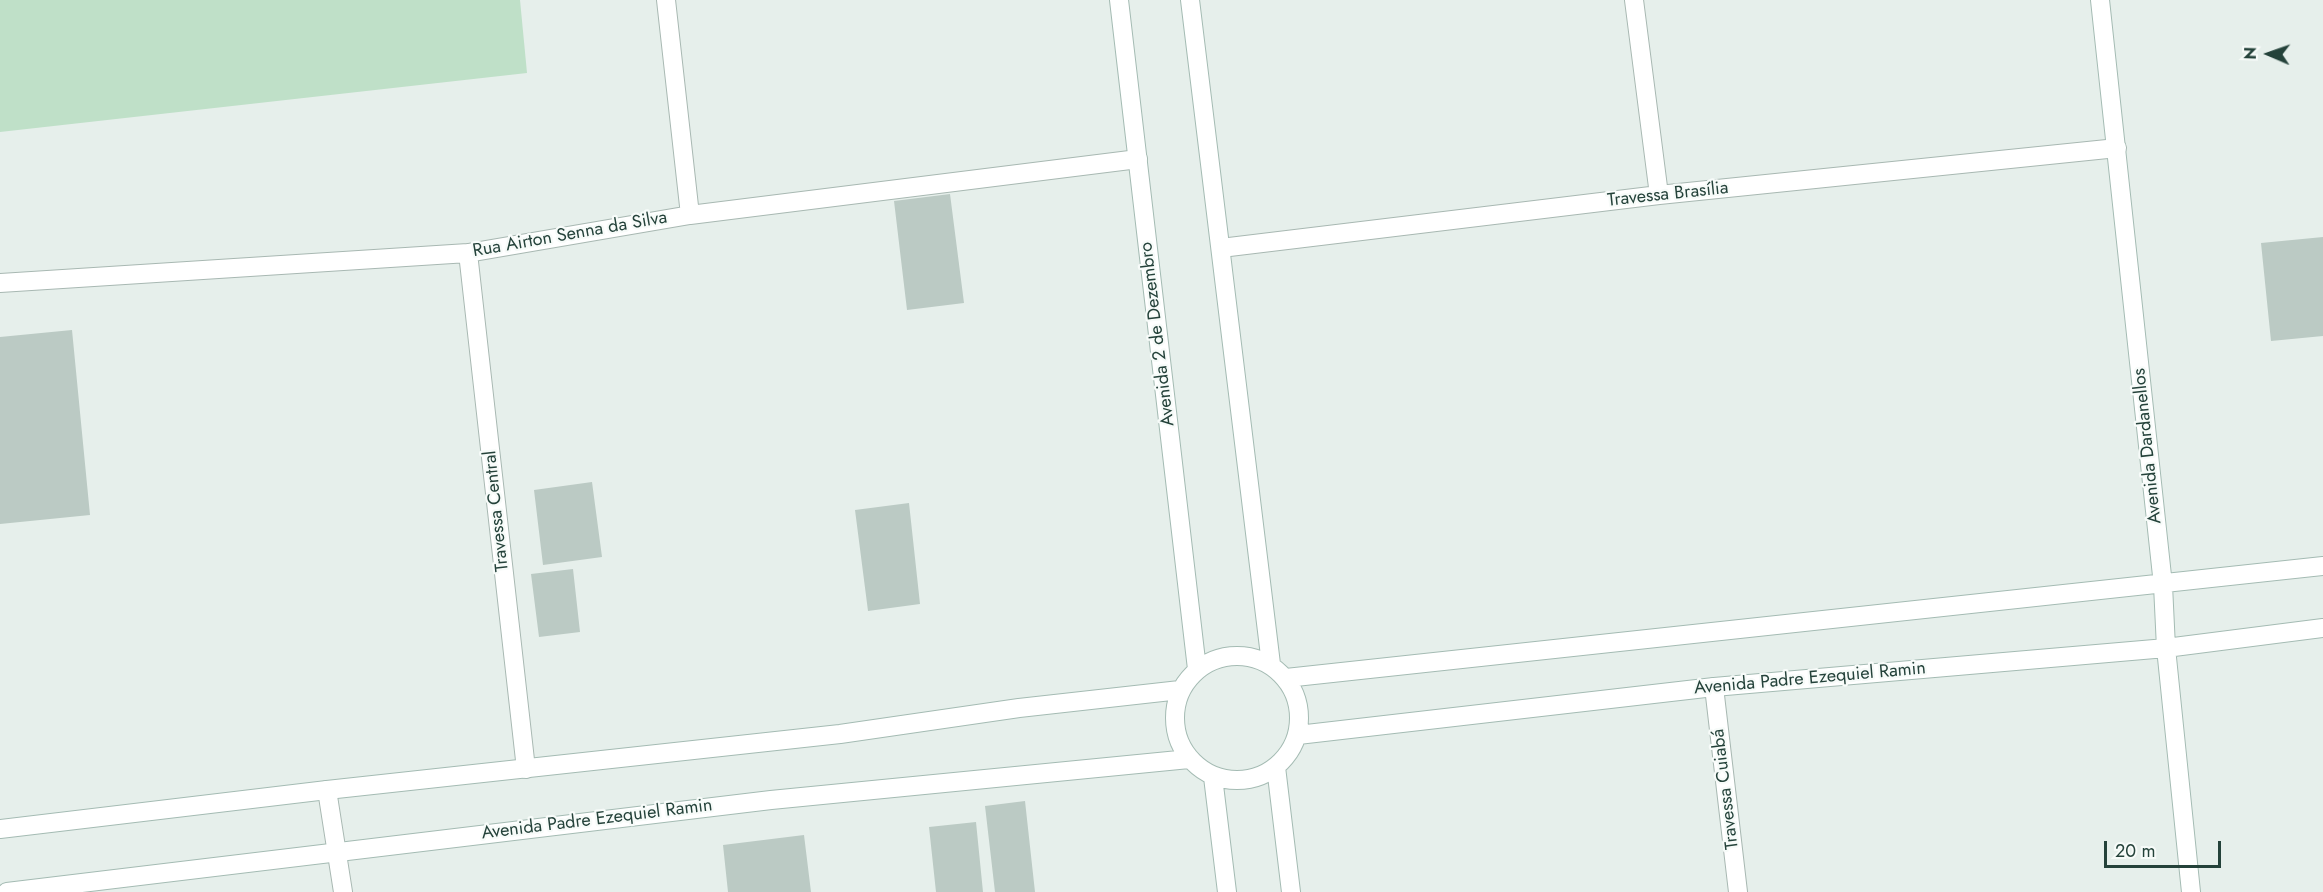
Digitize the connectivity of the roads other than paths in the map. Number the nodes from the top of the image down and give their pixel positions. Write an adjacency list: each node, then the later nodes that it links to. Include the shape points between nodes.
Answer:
1 (666, 0): 9 (street)
2 (1119, 0): 7 (street, Avenida 2 de Dezembro)
3 (1190, 0): 10 (street)
4 (1634, 0): 8 (street)
5 (2100, 0): 6 (street, Avenida Dardanellos)
6 (2117, 148): 8 (street, Travessa Brasília); 14 (street, Avenida Dardanellos)
7 (1138, 159): 9 (street, Rua Airton Senna da Silva); 18 (street, Avenida 2 de Dezembro)
8 (1659, 195): 10 (street, Travessa Brasília)
9 (690, 215): 11 (street, Rua Airton Senna da Silva)
10 (1221, 248): 17 (street)
11 (468, 253): 12 (street, Rua Airton Senna da Silva); 25 (street, Travessa Central)
12 (0, 283)
13 (2323, 566): 14 (street)
14 (2163, 585): 16 (street, Avenida Dardanellos); 19 (street)
15 (2323, 628): 16 (street, Avenida Padre Ezequiel Ramin)
16 (2166, 648): 20 (street, Avenida Padre Ezequiel Ramin); 35 (street, Avenida Dardanellos)
17 (1271, 664): 18 (street, via 1233,654); 19 (street)
18 (1197, 669): 21 (street)
19 (1286, 678): 22 (street, via 1296,695)
20 (1714, 687): 22 (street, Avenida Padre Ezequiel Ramin); 34 (street, Travessa Cuiabá)
21 (1180, 690): 23 (street, via 1174,707); 25 (street)
22 (1298, 735): 24 (street, via 1290,753)
23 (1189, 759): 26 (street); 29 (street, Avenida Padre Ezequiel Ramin, via 771,800)
24 (1276, 767): 26 (street, via 1235,781); 33 (street)
25 (526, 769): 27 (street)
26 (1213, 777): 32 (street)
27 (327, 790): 28 (street); 29 (street)
28 (0, 829)
29 (337, 851): 30 (street, Avenida Padre Ezequiel Ramin); 31 (street)
30 (7, 892)
31 (343, 892)
32 (1227, 892)
33 (1291, 892)
34 (1738, 892)
35 (2191, 892)

